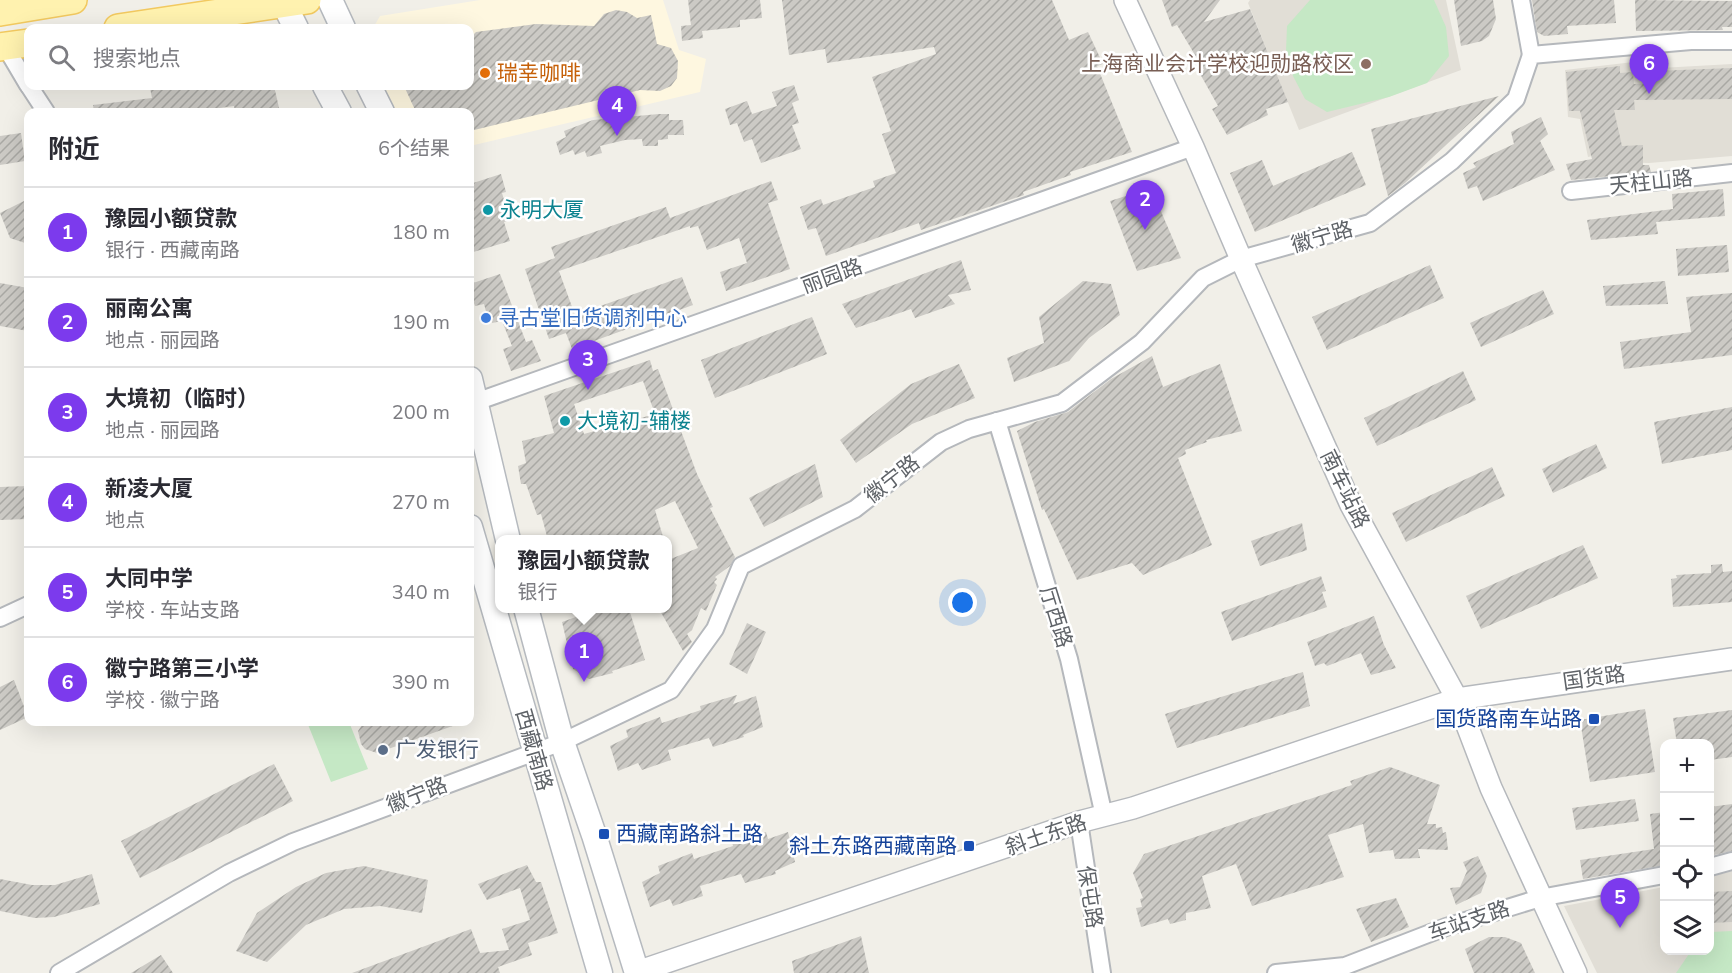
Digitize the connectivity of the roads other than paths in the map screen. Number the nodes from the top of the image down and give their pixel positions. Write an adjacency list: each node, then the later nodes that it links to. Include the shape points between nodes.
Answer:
1 (73, 0): 6 (main road)
2 (330, 0): 9 (main road)
3 (1125, 0): 20 (street, 南车站路)
4 (1521, 0): 12 (street)
5 (291, 1): 7 (main road); 8 (main road)
6 (0, 12)
7 (144, 24)
8 (295, 24)
9 (341, 24)
10 (1732, 41): 12 (street)
11 (11, 45): 13 (street)
12 (1530, 55): 23 (street, 徽宁路, via 1516,99 1452,161 1370,223)
13 (24, 74)
14 (32, 90): 17 (street)
15 (327, 90): 18 (main road)
16 (371, 90): 19 (main road)
17 (43, 108)
18 (337, 108)
19 (380, 108)
20 (1193, 147): 23 (street, 南车站路); 24 (street, 丽园路)
21 (1732, 173): 22 (street, 天柱山路)
22 (1571, 191)
23 (1241, 260): 26 (street, 徽宁路, via 1203,278 1142,342 1062,403); 33 (street, 南车站路, via 1352,506)
24 (474, 394)
25 (474, 407): 27 (main road)
26 (997, 421): 34 (street, 徽宁路, via 941,442 855,509 741,566 715,629 671,690); 36 (street, 厅西路, via 1069,659)
27 (507, 535)
28 (474, 541): 35 (main road, 西藏南路)
29 (24, 607): 31 (street)
30 (527, 613): 34 (main road, 西藏南路)
31 (0, 618)
32 (1732, 659): 33 (street, 国货路)
33 (1457, 699): 36 (street, 斜土东路); 41 (street, 南车站路)
34 (562, 742): 35 (street, 徽宁路); 44 (main road, 西藏南路)
35 (534, 751): 42 (street, 徽宁路, via 293,842 229,873); 43 (main road, 西藏南路)
36 (1104, 816): 37 (street, 斜土东路)
37 (1079, 822): 44 (street, 斜土东路); 45 (street, 保屯路)
38 (1732, 861): 39 (street)
39 (1714, 866)
40 (1660, 876): 41 (street, 车站支路)
41 (1540, 898): 46 (street, 车站支路, via 1446,927 1345,966); 47 (street, 南车站路)
42 (59, 973)
43 (600, 973)
44 (636, 973)
45 (1102, 973)
46 (1276, 973)
47 (1576, 973)

